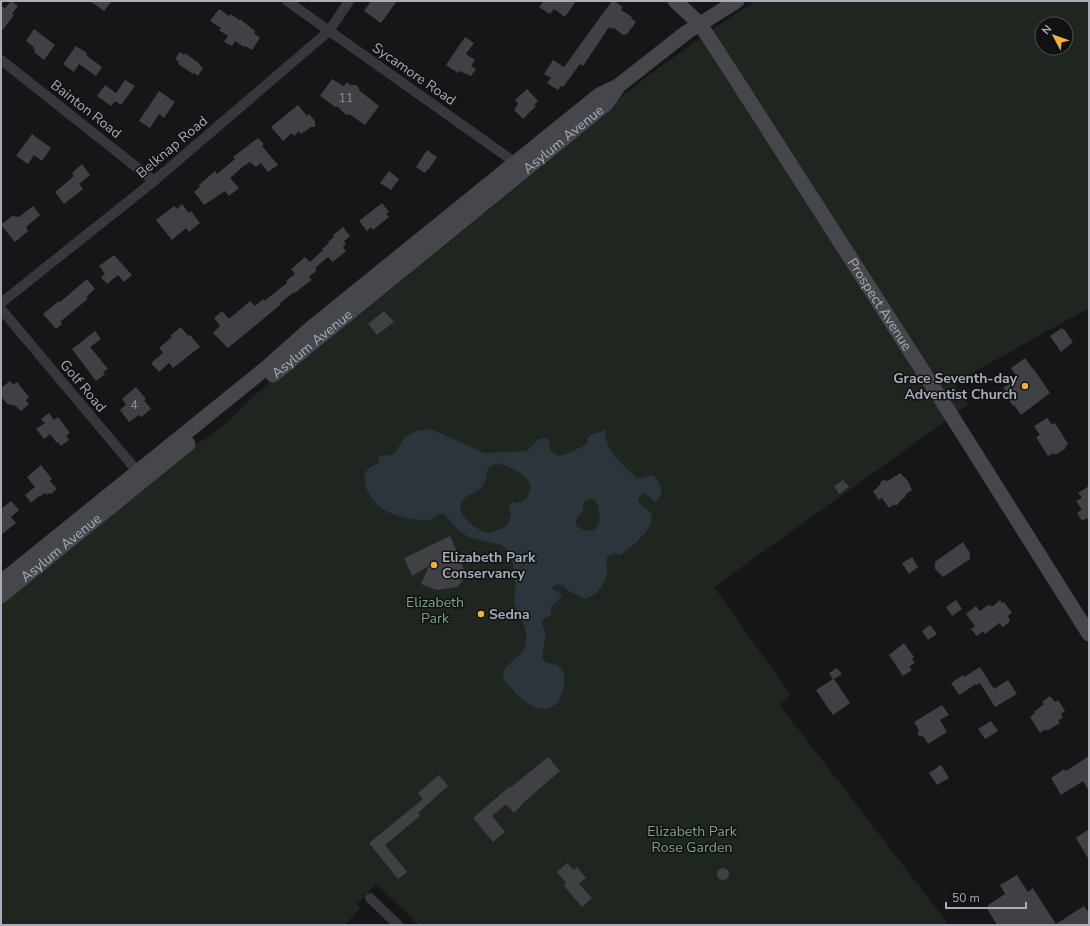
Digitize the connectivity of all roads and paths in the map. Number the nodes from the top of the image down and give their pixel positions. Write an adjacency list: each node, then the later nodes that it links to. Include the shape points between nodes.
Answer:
1 (287, 1): 6 (street, Sycamore Road)
2 (349, 1): 6 (street, Belknap Road)
3 (675, 1): 5 (main road, Prospect Avenue)
4 (737, 1): 5 (main road, Asylum Avenue)
5 (700, 24): 8 (main road, Asylum Avenue, via 618,86 599,95); 15 (main road, Prospect Avenue)
6 (329, 31): 8 (street, Sycamore Road); 9 (street, Belknap Road)
7 (1, 60): 9 (street, Bainton Road)
8 (520, 166): 12 (main road, Asylum Avenue, via 311,328)
9 (154, 181): 10 (street, Belknap Road)
10 (1, 303)
11 (1, 309): 12 (street, Golf Road)
12 (141, 476): 13 (main road, Asylum Avenue); 14 (main road, Asylum Avenue)
13 (1, 582)
14 (1, 596)
15 (1089, 634)
16 (370, 898): 17 (street)
17 (398, 925)

